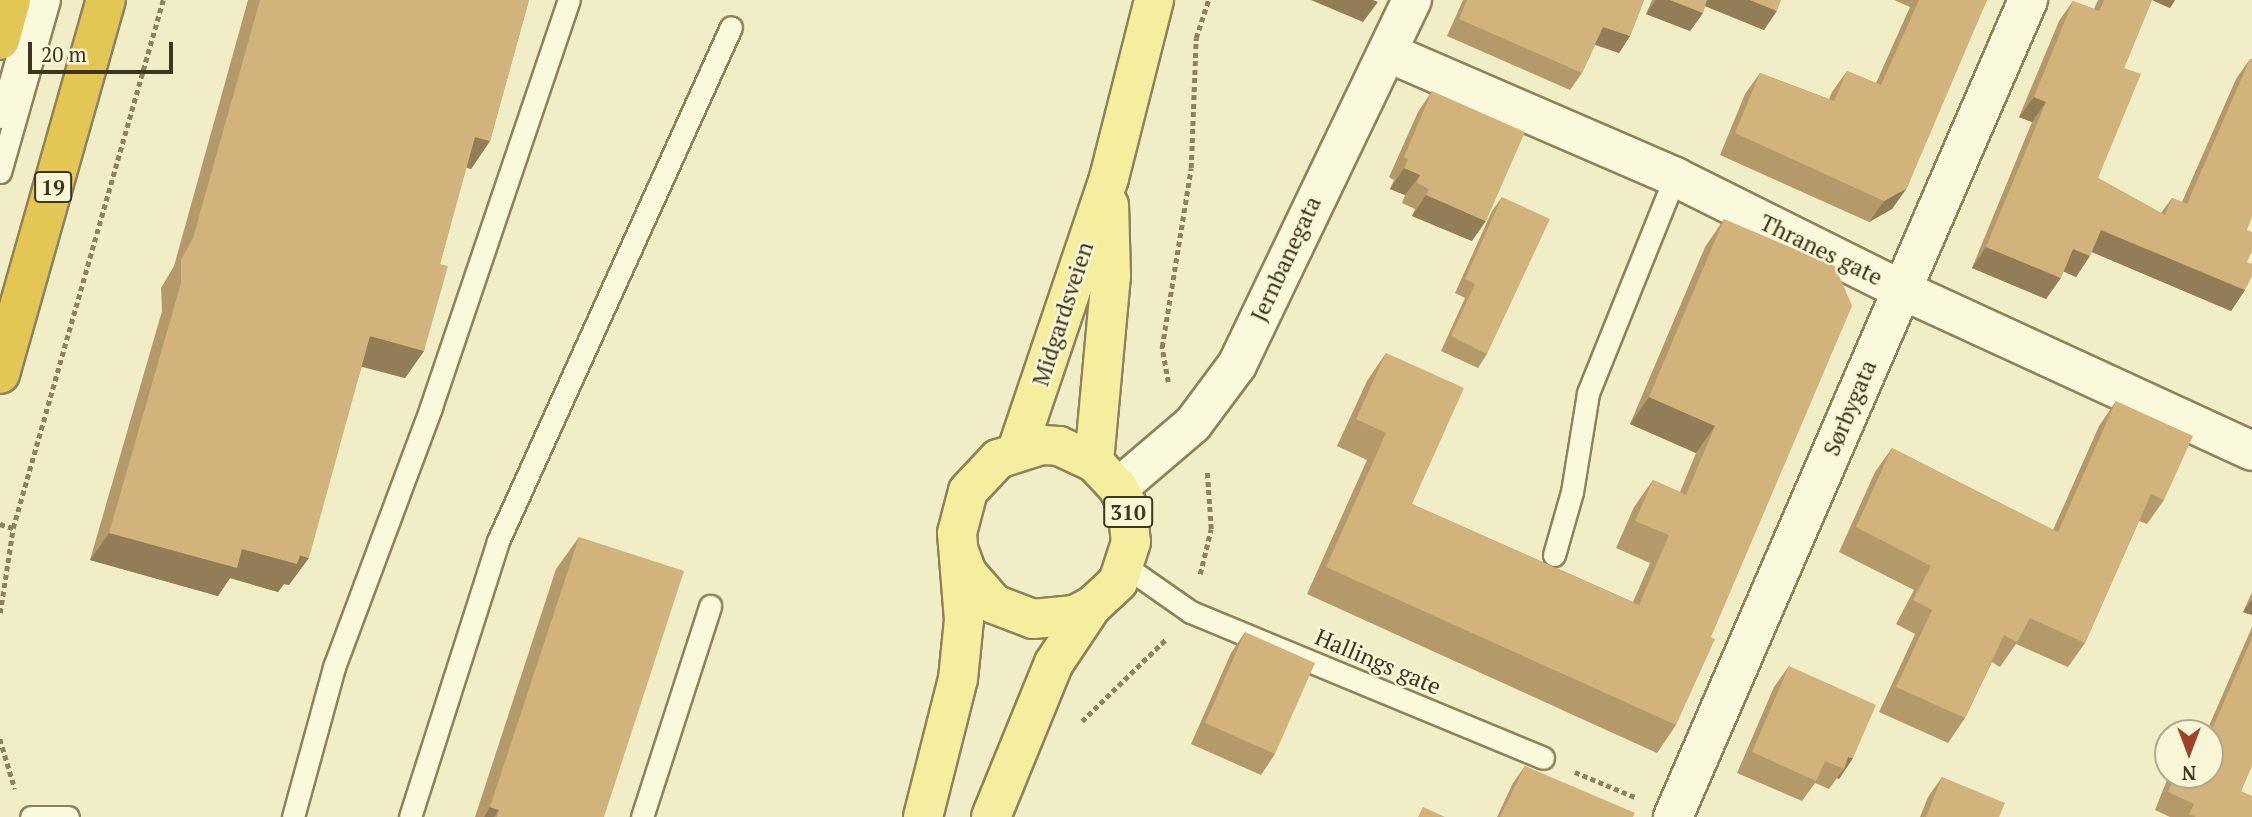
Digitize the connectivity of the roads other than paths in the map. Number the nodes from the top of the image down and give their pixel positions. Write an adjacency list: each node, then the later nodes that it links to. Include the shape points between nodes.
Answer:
1 (11, 0): 10 (highway)
2 (33, 0): 12 (lane)
3 (49, 0): 13 (lane)
4 (106, 0): 17 (highway, 19)
5 (569, 0): 31 (lane, via 431,407 334,667)
6 (1154, 0): 15 (main road, Midgardsveien / 310)
7 (1412, 0): 11 (street, Jernbanegata)
8 (2028, 0): 16 (street, Sørbygata)
9 (731, 27): 32 (lane, via 498,541)
10 (0, 40)
11 (1389, 53): 14 (street, Thranes gate); 20 (street, Jernbanegata, via 1237,365 1193,424)
12 (0, 117)
13 (0, 172)
14 (1675, 177): 16 (street, Thranes gate); 22 (lane, via 1588,393 1572,492)
15 (1109, 178): 18 (main road, Midgardsveien / 310); 20 (main road, Midgardsveien / 310)
16 (1902, 290): 19 (street, Thranes gate); 28 (street, Sørbygata)
17 (0, 374)
18 (1017, 450): 20 (main road, 310, via 1059,446); 21 (main road, 310, via 998,459 968,491 960,511)
19 (2252, 451)
20 (1106, 475): 23 (main road, 310, via 1131,524)
21 (960, 554): 25 (main road, 310, via 979,590 1012,614 1054,620); 34 (main road, 310, via 964,620 958,679)
22 (1554, 555)
23 (1125, 566): 25 (main road, 310, via 1118,582); 26 (lane, Hallings gate, via 1191,612)
24 (710, 606): 33 (lane)
25 (1092, 606): 27 (main road, 310, via 1054,663)
26 (1543, 758)
27 (997, 815)
28 (1674, 815)
29 (31, 817): 30 (lane)
30 (68, 817)
31 (293, 817)
32 (410, 817)
33 (642, 817)
34 (923, 817)

